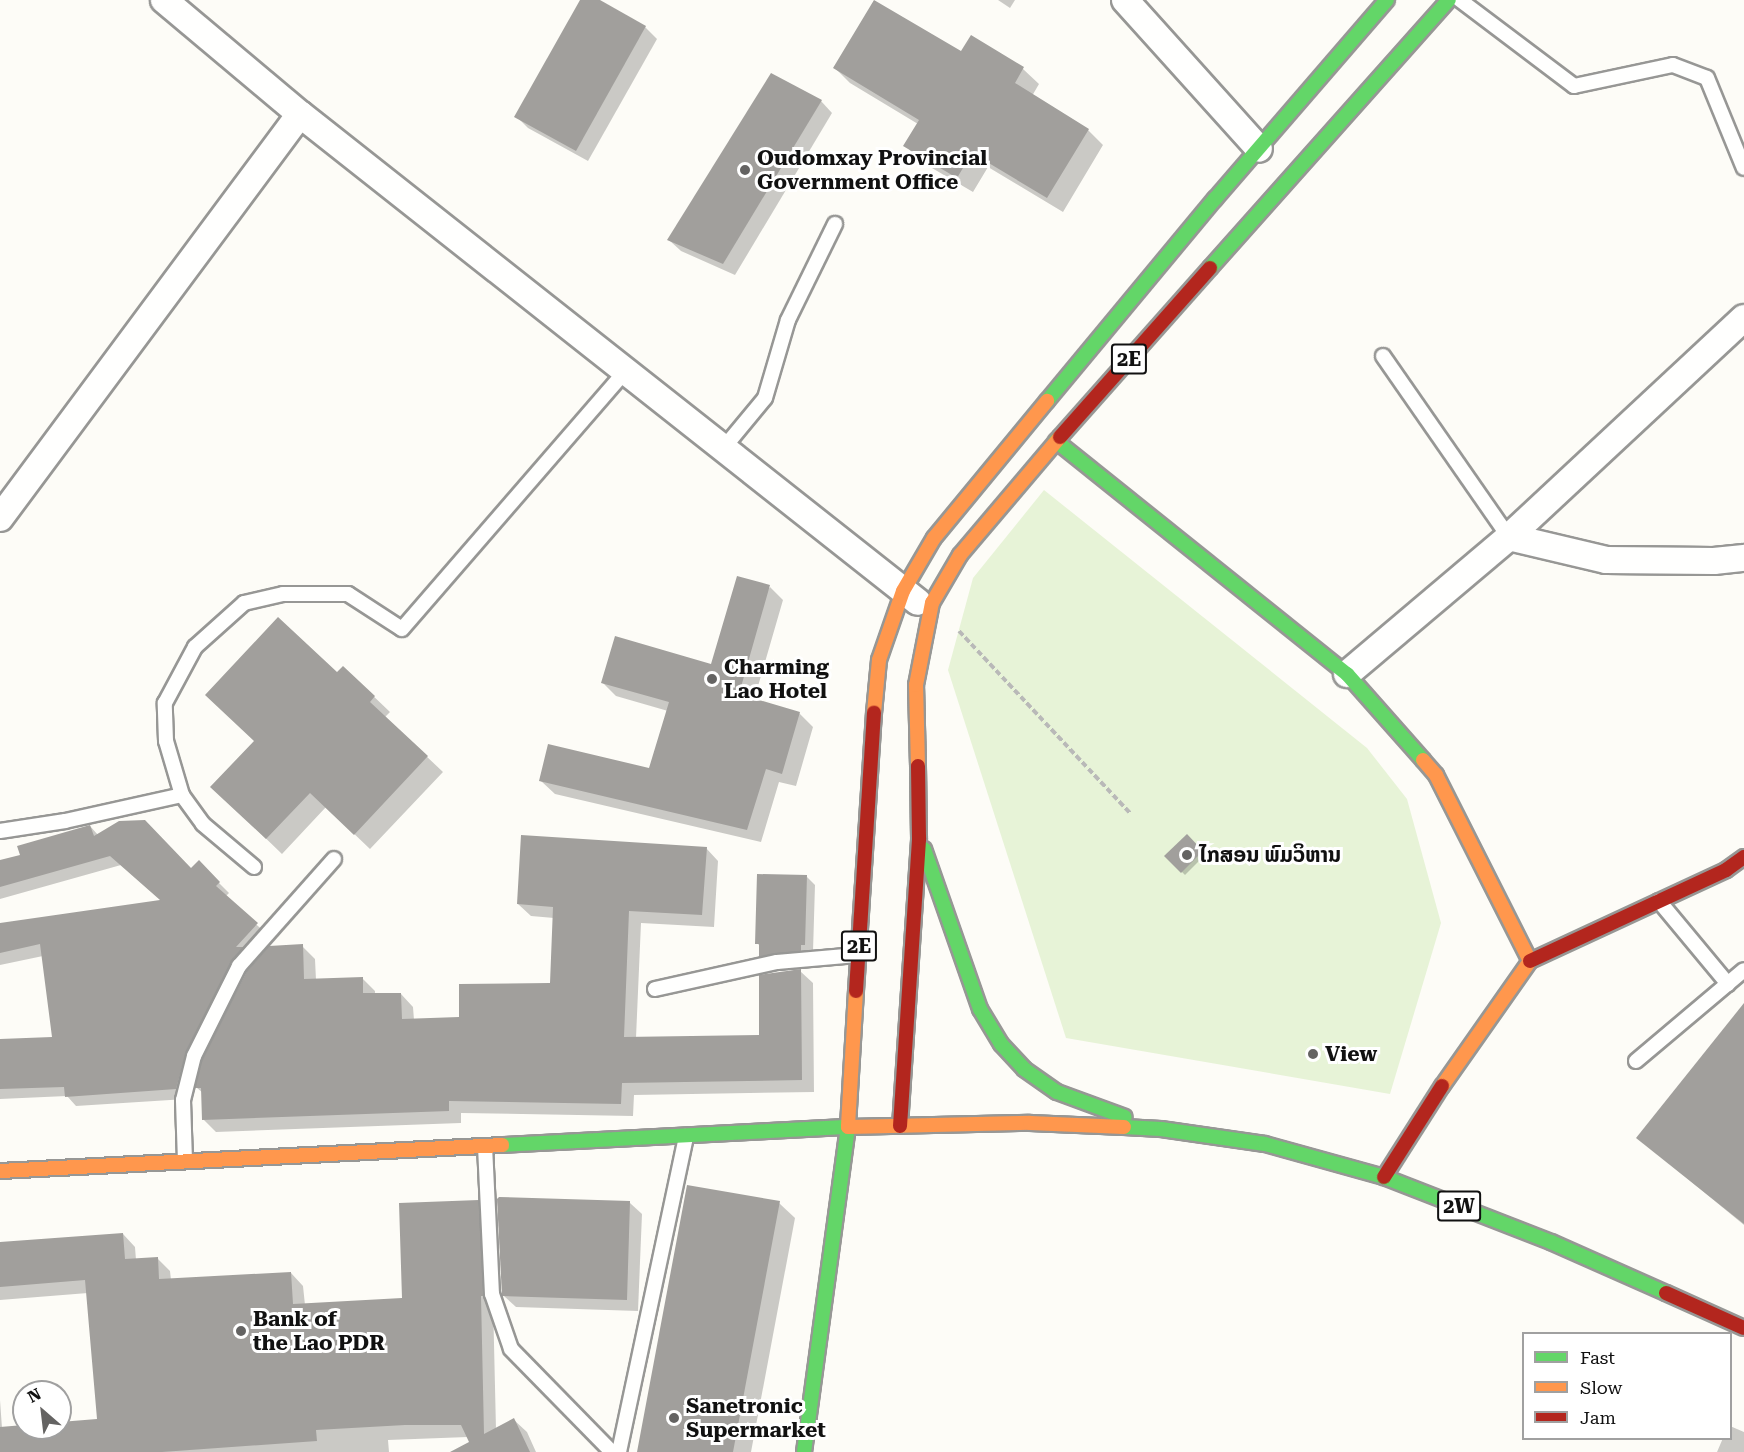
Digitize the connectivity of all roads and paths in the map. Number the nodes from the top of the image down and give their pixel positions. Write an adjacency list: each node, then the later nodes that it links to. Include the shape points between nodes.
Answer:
1 (164, 0): 6 (street)
2 (1125, 0): 7 (street)
3 (1387, 0): 7 (main road, 2E)
4 (1449, 0): 13 (main road, 2E, via 1244,222)
5 (1460, 0): 8 (lane, via 1574,86 1673,65 1707,78)
6 (300, 114): 12 (street); 15 (street)
7 (1259, 149): 18 (main road, 2E, via 1219,202 934,538)
8 (1744, 168)
9 (835, 224): 14 (lane, via 788,320 765,399)
10 (1744, 318): 16 (street)
11 (1383, 356): 16 (lane)
12 (625, 372): 14 (street); 21 (lane, via 402,628 348,594 283,594 244,603 195,647 165,703 166,741)
13 (1056, 441): 19 (main road, 2E, via 960,555); 20 (main road)
14 (722, 450): 18 (street)
15 (0, 518)
16 (1509, 537): 17 (street, via 1606,560); 20 (street)
17 (1744, 558)
18 (903, 591): 19 (street); 29 (main road, 2E, via 879,660)
19 (931, 607): 22 (path); 24 (main road, 2E, via 916,685)
20 (1347, 674): 30 (main road, via 1436,775)
21 (182, 795): 23 (lane); 27 (lane, via 203,824)
22 (1131, 814)
23 (0, 831)
24 (919, 838): 35 (main road, 2E); 37 (main road, via 980,1009 1001,1044 1024,1069 1057,1092)
25 (1744, 857): 28 (main road, via 1726,870)
26 (334, 859): 40 (lane, via 240,966 194,1056 183,1100)
27 (254, 867)
28 (1659, 901): 30 (main road); 32 (lane)
29 (859, 955): 33 (lane, via 777,963); 36 (main road, 2E)
30 (1530, 961): 42 (main road, via 1457,1063)
31 (1744, 970): 32 (lane)
32 (1728, 984): 34 (lane)
33 (655, 989)
34 (1636, 1061)
35 (900, 1126): 36 (main road, 2W); 37 (main road, 2W, via 1030,1123)
36 (848, 1127): 38 (main road); 46 (main road)
37 (1161, 1129): 42 (main road, 2W, via 1265,1144)
38 (686, 1136): 39 (main road); 45 (lane)
39 (485, 1146): 40 (main road); 44 (lane, via 492,1294 511,1349)
40 (185, 1161): 41 (main road)
41 (0, 1171)
42 (1384, 1177): 43 (main road, 2W, via 1551,1242)
43 (1744, 1328)
44 (612, 1452)
45 (619, 1452)
46 (804, 1452)

